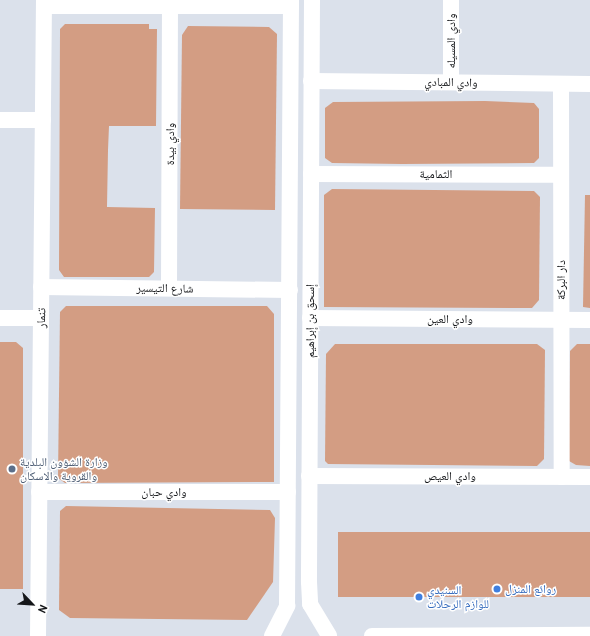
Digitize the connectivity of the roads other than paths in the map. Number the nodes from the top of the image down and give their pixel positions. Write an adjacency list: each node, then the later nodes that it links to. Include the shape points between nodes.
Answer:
1 (312, 0): 6 (street, إسحق بن إبراهيم)
2 (451, 0): 7 (street, وادي المسيله)
3 (44, 3): 4 (street); 11 (street, تنمار)
4 (170, 3): 5 (street); 15 (street, وادي بيدة)
5 (291, 3): 16 (street, إسحق بن إبراهيم)
6 (311, 81): 7 (street, وادي المبادي); 12 (street, إسحق بن إبراهيم)
7 (451, 82): 8 (street, وادي المبادي)
8 (561, 84): 9 (street, وادي المبادي); 13 (street, دار البركة)
9 (590, 84)
10 (0, 120): 11 (street)
11 (43, 120): 14 (street, تنمار)
12 (311, 174): 13 (street, الثمامية); 19 (street, إسحق بن إبراهيم)
13 (561, 175): 20 (street, دار البركة)
14 (41, 287): 15 (street, شارع التيسير); 18 (street, تنمار)
15 (169, 288): 16 (street, شارع التيسير)
16 (290, 290): 26 (street, إسحق بن إبراهيم)
17 (0, 318): 18 (street)
18 (41, 318): 25 (street, تنمار)
19 (310, 318): 20 (street, وادي العين); 22 (street, إسحق بن إبراهيم)
20 (561, 320): 21 (street, وادي العين); 23 (street, دار البركة)
21 (590, 320)
22 (309, 476): 23 (street, وادي العيص); 27 (street, إسحق بن إبراهيم)
23 (562, 477): 24 (street, وادي العيص)
24 (590, 477)
25 (39, 492): 26 (street, وادي حبان); 29 (street, تنمار)
26 (288, 492): 28 (street, إسحق بن إبراهيم)
27 (309, 582): 28 (street, via 305,596 300,599 293,596); 31 (street, إسحق بن إبراهيم, via 310,604)
28 (288, 584): 30 (street, إسحق بن إبراهيم, via 287,606)
29 (38, 636)
30 (272, 636)
31 (329, 636)
32 (372, 636): 33 (street)
33 (588, 636)

